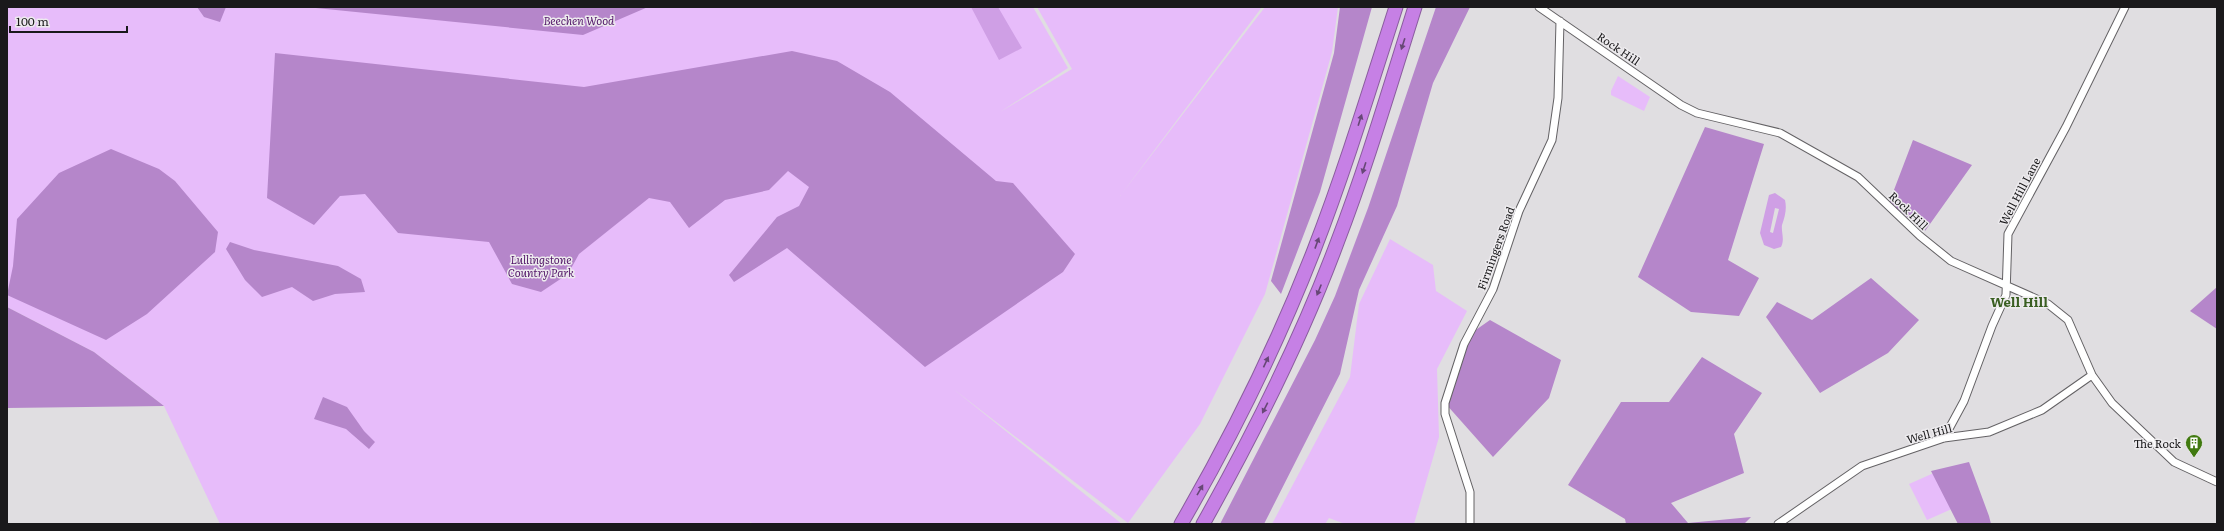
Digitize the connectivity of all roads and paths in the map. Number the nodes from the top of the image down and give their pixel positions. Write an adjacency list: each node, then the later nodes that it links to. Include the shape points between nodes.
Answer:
1 (1390, 7): 7 (highway)
2 (1396, 7): 7 (highway)
3 (1415, 7): 13 (highway, one-way to 13, via 1354,196 1317,293 1272,395)
4 (1539, 7): 6 (street, Rock Hill)
5 (2125, 7): 8 (street, Well Hill Lane, via 2066,127 2008,234)
6 (1560, 21): 8 (street, Rock Hill, via 1697,113 1780,132 1847,170 1951,261); 14 (street, Firmingers Road, via 1558,98 1552,140 1519,211 1493,289 1464,344 1445,403 1470,492)
7 (1387, 34): 12 (highway, one-way to 7, via 1234,429 1296,296 1333,201)
8 (2007, 284): 9 (street, Rock Hill, via 2048,304 2068,320); 10 (street, Well Hill Lane, via 2006,295 1989,332 1964,401)
9 (2092, 375): 10 (street, Well Hill, via 2042,410 2029,416 1989,432); 11 (street, Rock Hill, via 2112,403 2174,462)
10 (1944, 438): 15 (street, Well Hill, via 1862,466)
11 (2217, 482)
12 (1181, 524)
13 (1203, 524)
14 (1470, 524)
15 (1778, 524)

